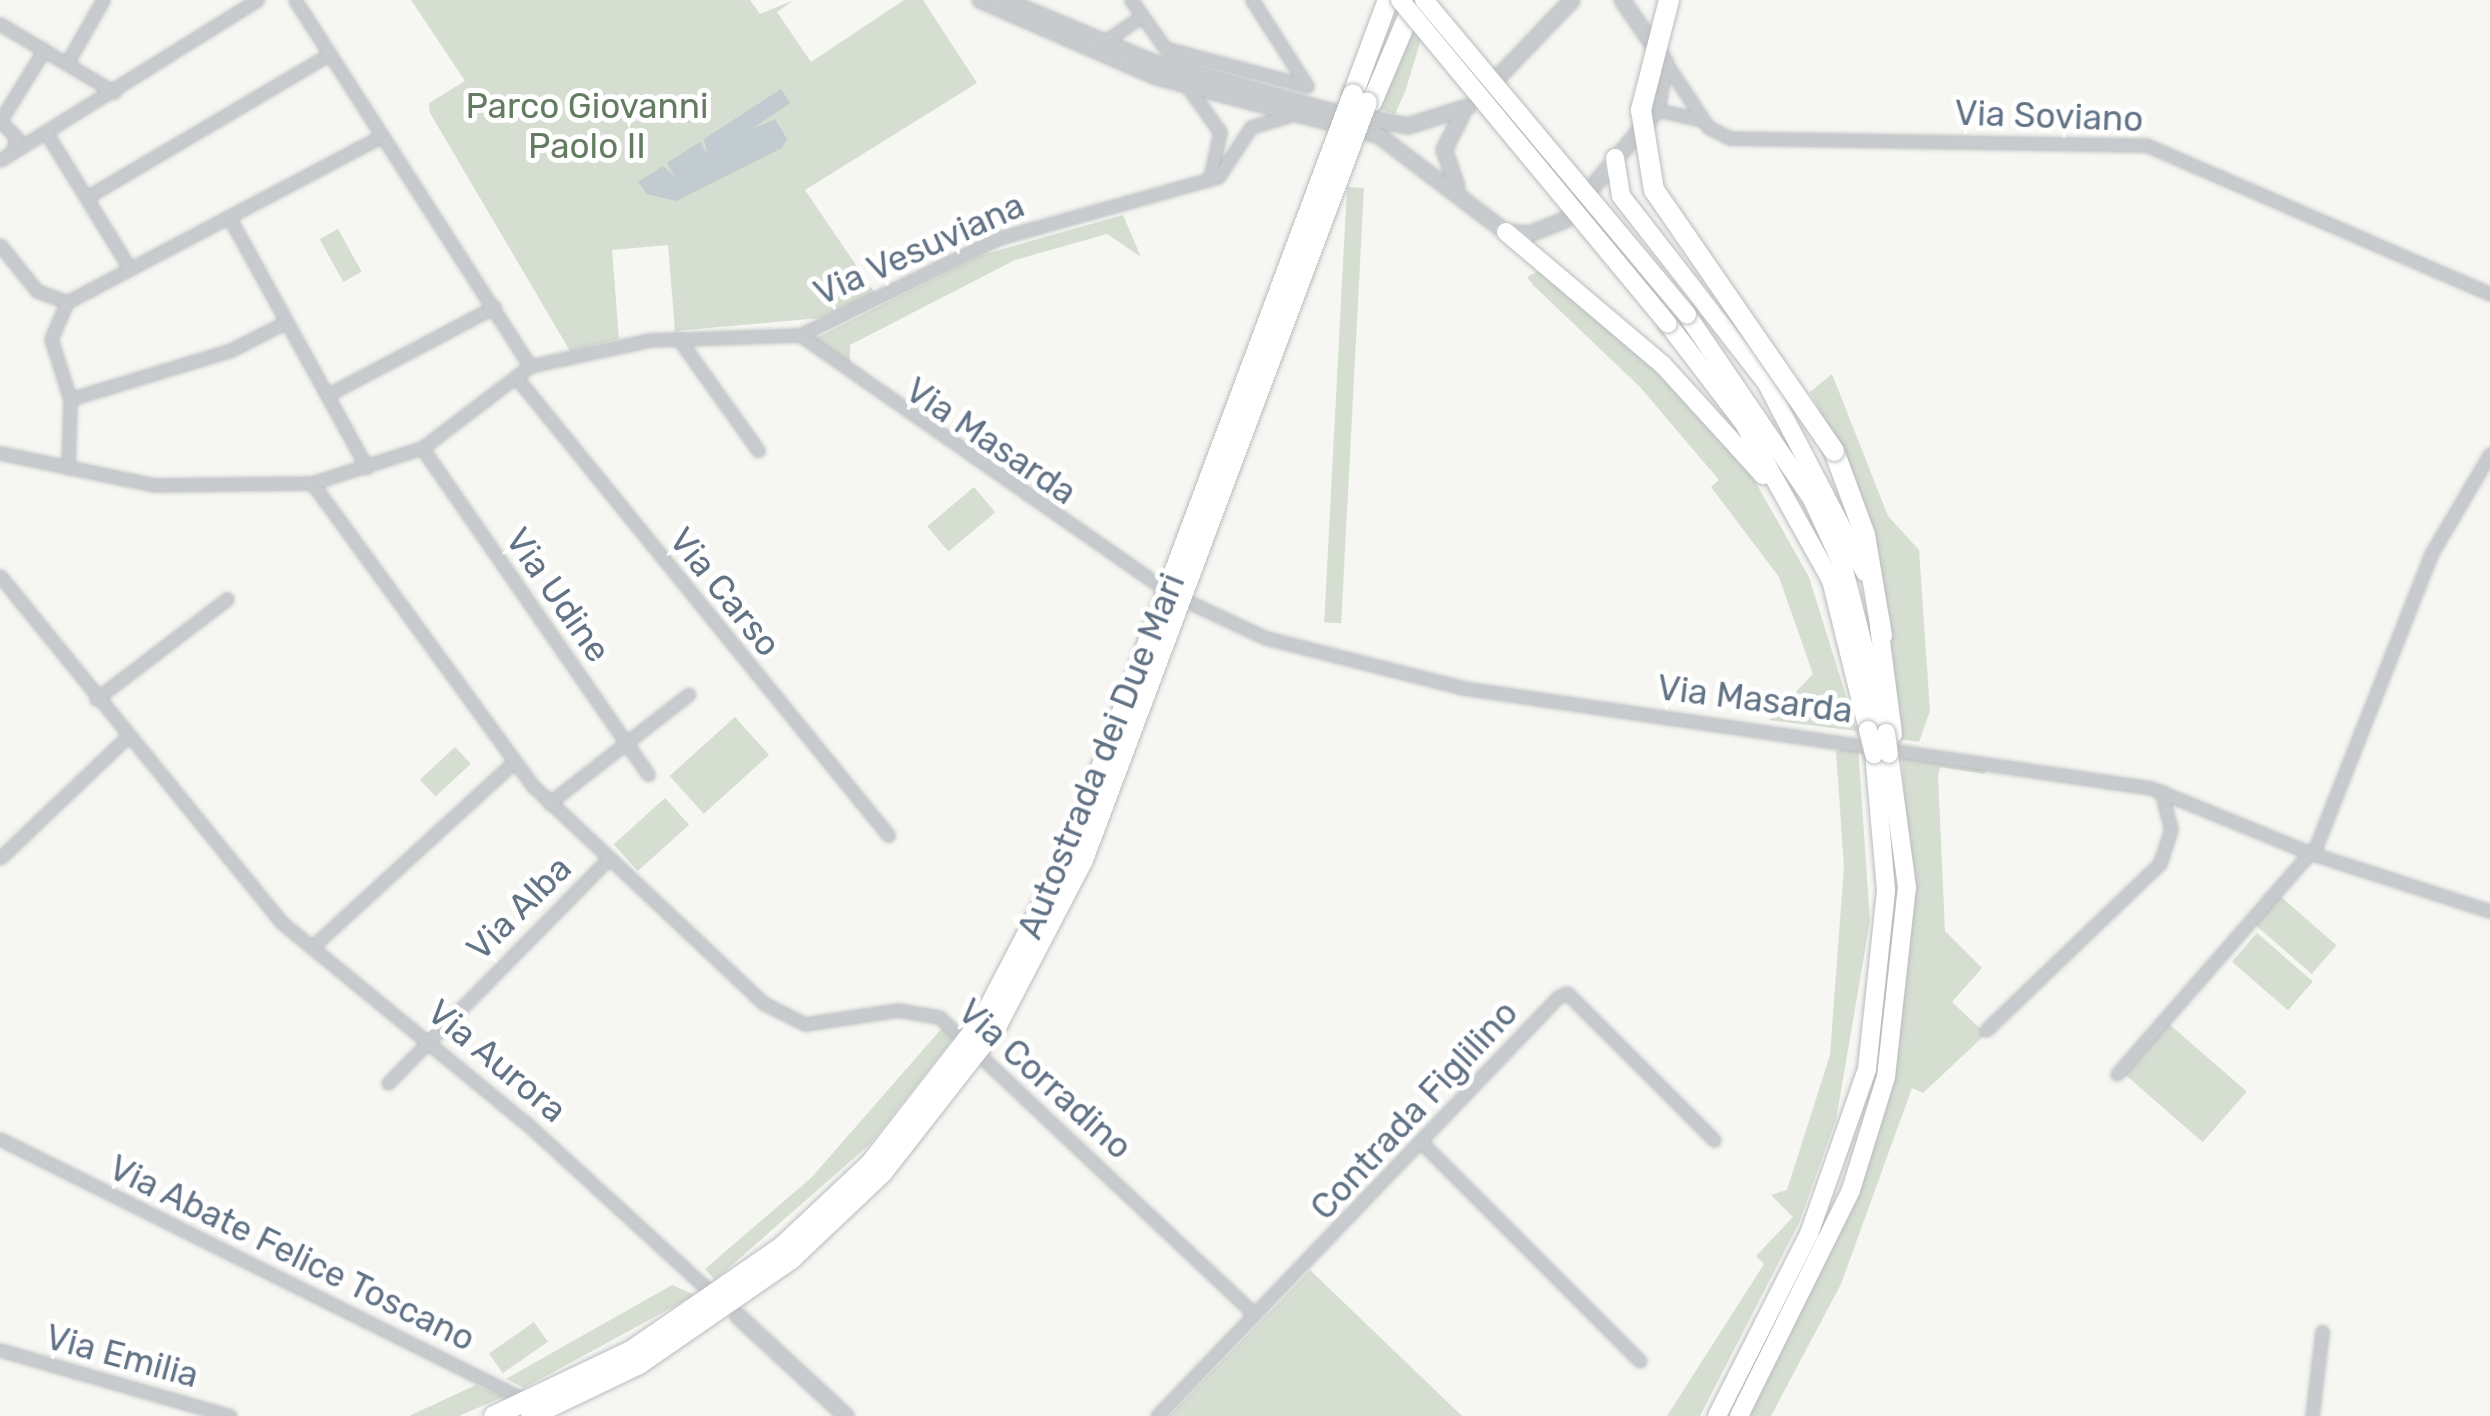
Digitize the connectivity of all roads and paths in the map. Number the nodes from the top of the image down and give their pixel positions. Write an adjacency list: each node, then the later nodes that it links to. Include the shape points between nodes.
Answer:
1 (103, 0): 24 (street)
2 (257, 0): 26 (street)
3 (295, 0): 22 (street)
4 (980, 0): 25 (street)
5 (1004, 0): 20 (street)
6 (1131, 0): 17 (street)
7 (1252, 0): 17 (street, via 1306,86 1165,48)
8 (1380, 0): 27 (highway)
9 (1388, 0): 27 (highway, Autostrada dei Due Mari)
10 (1402, 0): 27 (highway, Autostrada dei Due Mari); 62 (highway, bridge, via 1743,422)
11 (1415, 0): 27 (highway)
12 (1424, 0): 70 (highway, bridge, via 1687,315 1812,499 1843,566)
13 (1622, 0): 18 (street)
14 (1637, 0): 18 (street)
15 (1669, 0): 67 (highway, bridge, via 1641,110 1654,190 1834,451 1865,535)
16 (1573, 2): 28 (street)
17 (1142, 16): 20 (street)
18 (1641, 16): 23 (street)
19 (0, 24): 21 (street)
20 (1101, 44): 28 (street, via 1329,111 1408,126)
21 (44, 50): 24 (street); 32 (street)
22 (330, 54): 34 (street); 40 (street)
23 (1665, 62): 29 (street); 31 (street)
24 (67, 63): 26 (street)
25 (1186, 85): 30 (street); 38 (street, via 1220,132)
26 (114, 92): 33 (street)
27 (1360, 98): 97 (highway, Autostrada dei Due Mari, bridge, via 1320,184 1069,854 983,1019 911,1118 782,1247 631,1351); 98 (highway, Autostrada dei Due Mari, bridge, via 1327,209 1083,860 996,1028 912,1139 791,1259 690,1332)
28 (1468, 107): 39 (street, via 1444,150)
29 (1657, 110): 31 (street, Via Soviano); 36 (street)
30 (1302, 114): 38 (street, via 1252,127 1224,172); 39 (street, via 1400,147)
31 (1702, 120): 45 (street, Via Soviano, via 1739,139 2146,145)
32 (0, 121): 35 (street, via 16,136)
33 (47, 134): 35 (street); 40 (street)
34 (382, 136): 41 (street); 47 (street)
35 (13, 150): 37 (street)
36 (1615, 158): 42 (street, via 1565,220 1546,232); 67 (highway, via 1621,196 1766,382 1815,463 1853,540)
37 (0, 160)
38 (1210, 178): 49 (street, Via Vesuviana, via 998,238)
39 (1460, 192): 42 (street)
40 (87, 197): 44 (street)
41 (229, 217): 44 (street); 48 (street)
42 (1506, 232): 62 (highway, via 1718,418)
43 (0, 245): 46 (street, via 38,291)
44 (130, 269): 46 (street)
45 (2490, 294)
46 (67, 302): 54 (street, via 51,339)
47 (494, 308): 51 (street); 53 (street)
48 (286, 322): 53 (street); 54 (street, via 230,350)
49 (800, 335): 50 (street, Via Vesuviana); 64 (street, Via Masarda)
50 (678, 338): 51 (street, Via Vesuviana); 56 (street)
51 (530, 366): 52 (street)
52 (520, 382): 55 (street); 78 (street, Via Carso)
53 (327, 395): 60 (street)
54 (70, 399): 59 (street)
55 (422, 448): 60 (street); 72 (street, Via Udine)
56 (758, 450)
57 (0, 453): 59 (street)
58 (2490, 454): 79 (street, via 2430,554)
59 (68, 468): 61 (street, via 156,485)
60 (367, 468): 61 (street)
61 (312, 483): 74 (street, Via Corradino)
62 (1801, 522): 70 (highway, via 1831,580)
63 (0, 576): 69 (street, Via Aurora)
64 (1158, 584)
65 (227, 599): 69 (street)
66 (1192, 603): 76 (street, Via Masarda, via 1266,638 1463,688 1820,733)
67 (1882, 636): 70 (highway)
68 (689, 694): 72 (street)
69 (96, 699): 71 (street, Via Aurora)
70 (1882, 732): 73 (highway, bridge)
71 (126, 737): 80 (street); 83 (street, Via Aurora, via 268,909)
72 (627, 742): 75 (street, Via Udine); 77 (street)
73 (1886, 755): 102 (highway, via 1886,907 1867,1068 1809,1234); 103 (highway, via 1909,825 1886,1077 1864,1152)
74 (514, 762): 77 (street, Via Corradino); 83 (street)
75 (648, 774)
76 (2160, 790): 79 (street, Via Masarda); 84 (street, via 2170,829 2160,864)
77 (550, 803): 81 (street, Via Corradino)
78 (888, 835)
79 (2312, 854): 82 (street, Via Masarda); 86 (street)
80 (0, 858)
81 (609, 858): 85 (street, Via Alba); 91 (street, Via Corradino, via 778,1014 805,1024 898,1010 939,1017)
82 (2490, 911)
83 (312, 947): 85 (street, Via Aurora)
84 (1986, 1030)
85 (424, 1039): 87 (street, Via Alba); 92 (street, Via Aurora)
86 (2118, 1074)
87 (388, 1083)
88 (0, 1139): 99 (street, Via Abate Felice Toscano)
89 (1714, 1140): 90 (street, Contrada Figlilino, via 1567,993)
90 (1422, 1143): 91 (street, Contrada Figlilino); 95 (street)
91 (1254, 1314): 101 (street, Contrada Figlilino)
92 (738, 1316): 100 (street, Via Aurora)
93 (2322, 1332): 104 (street)
94 (0, 1350): 96 (street, Via Emilia)
95 (1640, 1361)
96 (230, 1416)
97 (494, 1416)
98 (531, 1416)
99 (560, 1416)
100 (846, 1416)
101 (1156, 1416)
102 (1716, 1416)
103 (1739, 1416)
104 (2312, 1416)

